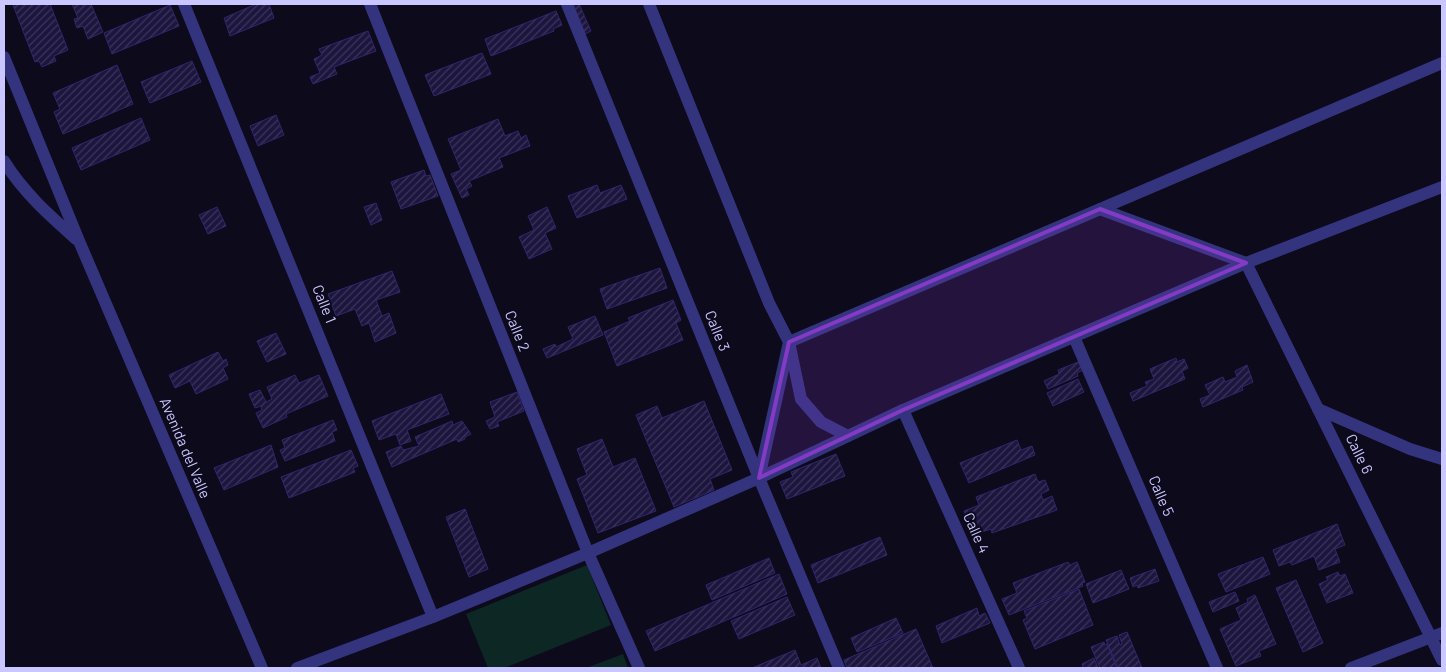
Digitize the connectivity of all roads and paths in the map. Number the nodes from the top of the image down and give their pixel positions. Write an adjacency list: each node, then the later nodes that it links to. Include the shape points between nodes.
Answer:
1 (184, 4): 20 (street, Calle 1)
2 (370, 4): 19 (street, Calle 2)
3 (567, 4): 18 (street, Calle 3)
4 (649, 4): 13 (street, via 769,303)
5 (4, 56): 10 (street, Avenida del Valle)
6 (1442, 63): 9 (street)
7 (4, 160): 10 (street, Avenida del Valle, via 42,208)
8 (1442, 186): 11 (street)
9 (1100, 209): 11 (street); 13 (street)
10 (79, 241): 23 (street, Avenida del Valle)
11 (1246, 263): 12 (street); 14 (street, Calle 6)
12 (1074, 337): 15 (street); 28 (street, Calle 5)
13 (789, 342): 16 (street, via 801,399 821,422); 18 (street)
14 (1318, 409): 17 (street); 21 (street, Calle 6)
15 (903, 410): 16 (street); 27 (street, Calle 4)
16 (848, 436): 18 (street)
17 (1442, 460)
18 (759, 478): 19 (street); 26 (street, Calle 3)
19 (588, 553): 20 (street); 25 (street, Calle 2)
20 (433, 617): 24 (street)
21 (1436, 635): 22 (street, Calle 6); 29 (street)
22 (1442, 660)
23 (262, 668)
24 (297, 668)
25 (639, 668)
26 (839, 668)
27 (1019, 668)
28 (1217, 668)
29 (1352, 668)

